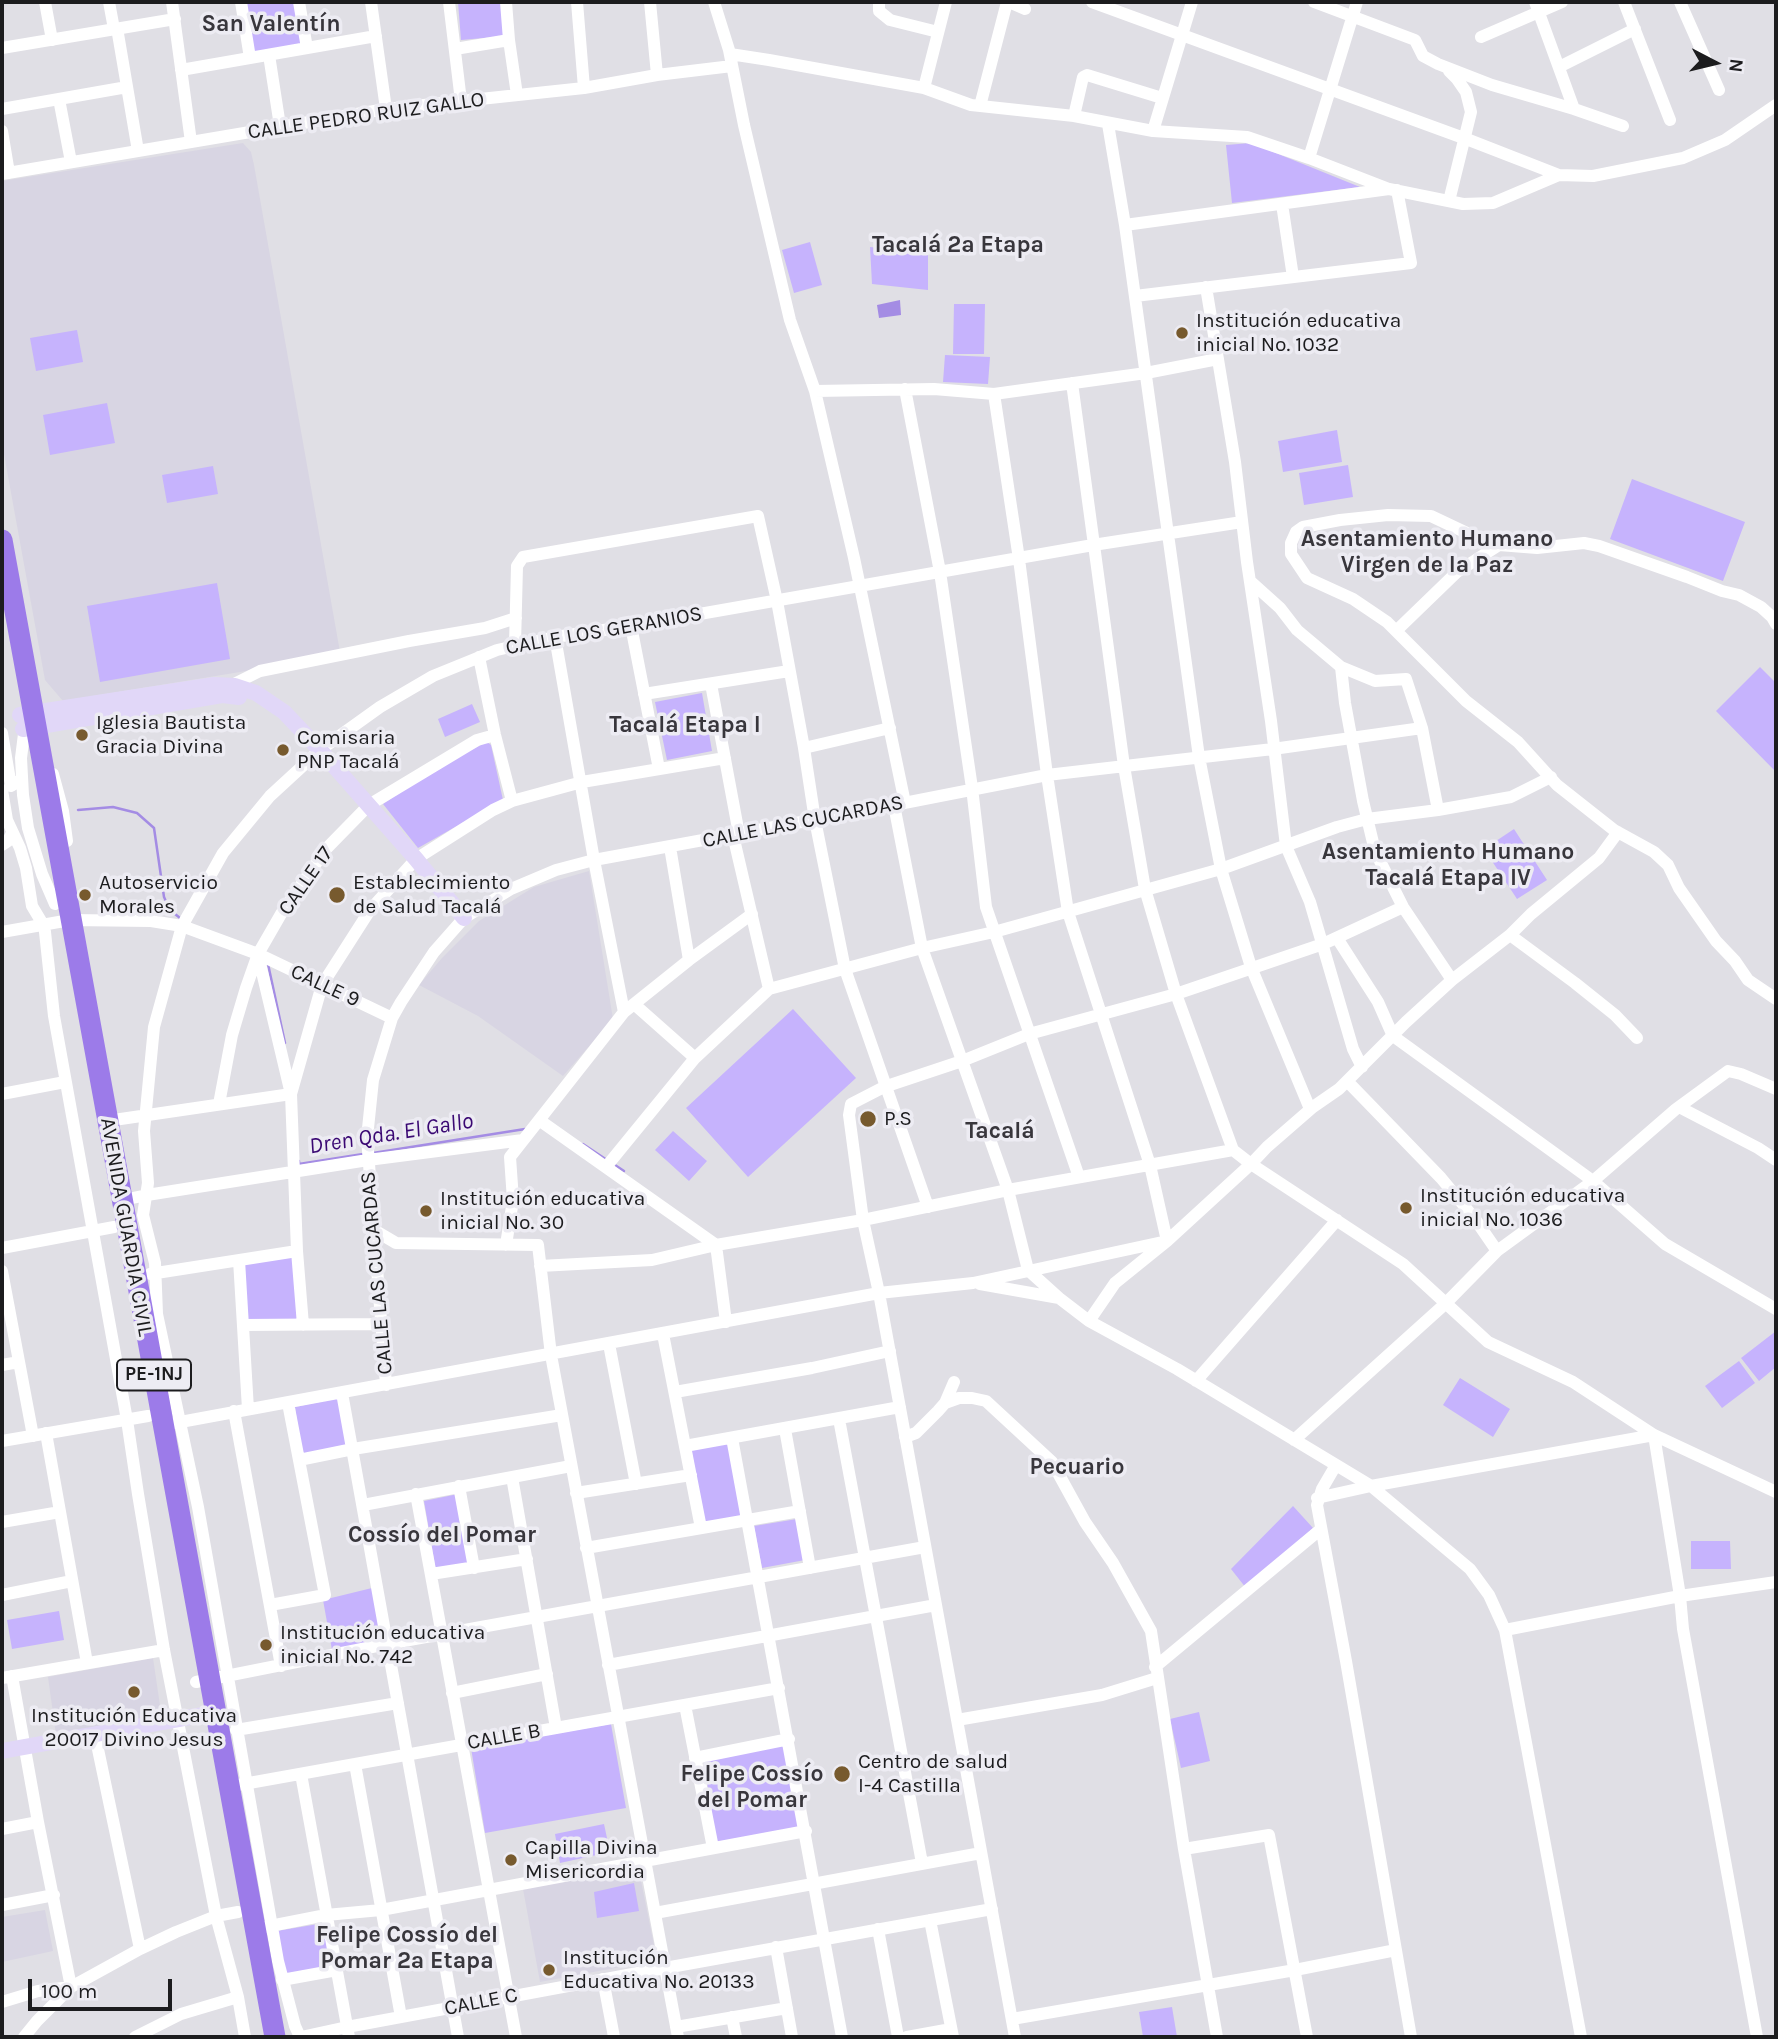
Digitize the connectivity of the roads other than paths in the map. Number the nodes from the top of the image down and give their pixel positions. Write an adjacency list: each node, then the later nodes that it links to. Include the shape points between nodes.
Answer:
1 (45, 2): 32 (street)
2 (109, 2): 26 (street)
3 (175, 2): 25 (street)
4 (241, 2): 38 (street)
5 (299, 2): 35 (street)
6 (371, 2): 30 (street)
7 (449, 2): 36 (street)
8 (506, 2): 33 (street)
9 (577, 2): 46 (street)
10 (650, 2): 43 (street)
11 (714, 2): 39 (street)
12 (879, 2): 28 (street, via 879,11 890,20)
13 (946, 2): 28 (street)
14 (1008, 2): 23 (street); 56 (street)
15 (1092, 2): 29 (street)
16 (1192, 2): 29 (street)
17 (1314, 2): 24 (street)
18 (1357, 2): 24 (street)
19 (1562, 2): 22 (street)
20 (1624, 2): 27 (street)
21 (1680, 2): 49 (street)
22 (1537, 7): 31 (street); 41 (street)
23 (1026, 9)
24 (1352, 17): 40 (street, via 1415,40 1423,56); 48 (street)
25 (175, 19): 26 (street); 42 (street)
26 (115, 29): 32 (street); 45 (street)
27 (1635, 29): 41 (street); 61 (street)
28 (938, 32): 47 (street)
29 (1182, 35): 48 (street); 51 (street)
30 (376, 36): 35 (street); 59 (street)
31 (1481, 37)
32 (52, 40): 34 (street)
33 (509, 40): 36 (street); 50 (street)
34 (2, 48)
35 (307, 48): 37 (street)
36 (455, 49): 53 (street)
37 (269, 55): 38 (street); 63 (street)
38 (250, 58): 42 (street)
39 (731, 60): 43 (street, CALLE PEDRO RUIZ GALLO); 47 (street, CALLE PEDRO RUIZ GALLO, via 769,60); 85 (street, via 790,320)
40 (1443, 66): 44 (street); 54 (street, via 1457,79)
41 (1559, 67): 57 (street)
42 (181, 70): 68 (street)
43 (657, 75): 46 (street, CALLE PEDRO RUIZ GALLO)
44 (1489, 84): 54 (street, via 1475,92); 57 (street)
45 (127, 87): 52 (street); 69 (street)
46 (584, 88): 50 (street, CALLE PEDRO RUIZ GALLO)
47 (924, 88): 56 (street, CALLE PEDRO RUIZ GALLO)
48 (1329, 90): 67 (street); 70 (street)
49 (1719, 90)
50 (517, 95): 53 (street, CALLE PEDRO RUIZ GALLO)
51 (1162, 98): 60 (street, via 1087,75); 66 (street)
52 (59, 99): 58 (street); 71 (street)
53 (461, 101): 59 (street, CALLE PEDRO RUIZ GALLO)
54 (1470, 104): 67 (street)
55 (1776, 105): 73 (street, via 1725,141 1683,158 1592,176)
56 (980, 106): 60 (street, CALLE PEDRO RUIZ GALLO)
57 (1574, 108): 64 (street)
58 (2, 109)
59 (386, 109): 63 (street, CALLE PEDRO RUIZ GALLO)
60 (1074, 116): 62 (street, CALLE PEDRO RUIZ GALLO)
61 (1670, 120)
62 (1108, 124): 66 (street, CALLE PEDRO RUIZ GALLO); 77 (street)
63 (280, 126): 68 (street, CALLE PEDRO RUIZ GALLO)
64 (1623, 126)
65 (2, 131): 72 (street)
66 (1153, 131): 70 (street, CALLE PEDRO RUIZ GALLO, via 1247,137)
67 (1465, 139): 73 (street); 75 (street)
68 (191, 142): 69 (street, CALLE PEDRO RUIZ GALLO)
69 (138, 151): 71 (street, CALLE PEDRO RUIZ GALLO)
70 (1309, 158): 74 (street, CALLE PEDRO RUIZ GALLO)
71 (71, 162): 72 (street, CALLE PEDRO RUIZ GALLO)
72 (5, 173)
73 (1559, 175): 75 (street, via 1493,203)
74 (1393, 190): 75 (street); 76 (street); 78 (street, via 1410,263)
75 (1449, 201)
76 (1282, 204): 77 (street); 78 (street)
77 (1125, 225): 80 (street)
78 (1293, 277): 79 (street)
79 (1206, 287): 80 (street); 81 (street)
80 (1135, 296): 82 (street)
81 (1218, 359): 82 (street); 87 (street)
82 (1146, 373): 83 (street); 88 (street)
83 (1072, 383): 86 (street); 90 (street)
84 (905, 389): 85 (street); 86 (street); 93 (street)
85 (815, 391): 95 (street)
86 (995, 394): 92 (street)
87 (1242, 522): 88 (street, CALLE LOS GERANIOS); 94 (street)
88 (1168, 534): 90 (street, CALLE LOS GERANIOS); 119 (street)
89 (2, 540): 110 (highway, AVENIDA GUARDIA CIVIL / PE-1NJ)
90 (1093, 545): 92 (street, CALLE LOS GERANIOS); 121 (street)
91 (1499, 545): 99 (street, via 1599,546 1739,595 1761,607); 101 (street, via 1457,572); 101 (street, via 1417,514 1340,520 1296,532 1292,554 1307,578 1353,599)
92 (1019, 558): 93 (street, CALLE LOS GERANIOS); 123 (street)
93 (940, 572): 95 (street, CALLE LOS GERANIOS); 127 (street)
94 (1250, 581): 105 (street); 118 (street)
95 (859, 587): 96 (street, CALLE LOS GERANIOS); 111 (street)
96 (777, 601): 98 (street, via 758,516 523,557 517,566); 100 (street, CALLE LOS GERANIOS); 106 (street)
97 (2, 612): 110 (highway, AVENIDA GUARDIA CIVIL / PE-1NJ)
98 (516, 618): 103 (street); 108 (street, via 485,628 260,671)
99 (1776, 624)
100 (631, 626): 102 (street, CALLE LOS GERANIOS); 109 (street)
101 (1396, 631): 124 (street)
102 (555, 637): 103 (street, CALLE LOS GERANIOS); 125 (street)
103 (515, 645): 104 (street, CALLE LOS GERANIOS)
104 (479, 657): 114 (street); 117 (street, CALLE LOS GERANIOS, via 422,682)
105 (1341, 667): 112 (street, via 1376,681 1406,679); 115 (street)
106 (789, 671): 107 (street); 116 (street)
107 (710, 684): 109 (street); 120 (street)
108 (228, 691): 110 (street); 117 (street, via 258,704)
109 (644, 694): 122 (street)
110 (29, 725): 126 (street); 147 (highway, AVENIDA GUARDIA CIVIL / PE-1NJ)
111 (890, 728): 116 (street); 129 (street)
112 (1422, 728): 115 (street, CALLE LAS CUCARDAS); 131 (street)
113 (2, 733): 126 (street)
114 (495, 735): 128 (street); 130 (street, CALLE 17, via 477,740)
115 (1351, 739): 118 (street, CALLE LAS CUCARDAS); 132 (street)
116 (804, 748): 133 (street)
117 (319, 749): 130 (street); 149 (street, CALLE LOS GERANIOS, via 270,796 223,853)
118 (1273, 749): 119 (street, CALLE LAS CUCARDAS); 138 (street)
119 (1199, 757): 121 (street, CALLE LAS CUCARDAS); 142 (street)
120 (725, 758): 122 (street); 136 (street)
121 (1124, 766): 123 (street, CALLE LAS CUCARDAS); 143 (street)
122 (659, 769): 125 (street)
123 (1046, 775): 127 (street, CALLE LAS CUCARDAS); 145 (street)
124 (1551, 777): 131 (street, via 1511,797); 134 (street)
125 (582, 782): 128 (street); 141 (street)
126 (9, 786): 135 (street, via 7,820); 147 (street)
127 (972, 788): 129 (street, CALLE LAS CUCARDAS); 151 (street, via 986,907)
128 (512, 801): 140 (street)
129 (899, 804): 133 (street, CALLE LAS CUCARDAS); 155 (street)
130 (369, 806): 140 (street); 156 (street, CALLE 17, via 327,849)
131 (1438, 810): 132 (street)
132 (1367, 819): 138 (street); 144 (street, via 1375,851)
133 (815, 820): 136 (street, CALLE LAS CUCARDAS); 159 (street)
134 (1618, 832): 152 (street, via 1599,858); 164 (street, via 1668,865 1716,941 1748,980)
135 (12, 833): 137 (street); 147 (street, via 23,857 32,906)
136 (736, 835): 139 (street, CALLE LAS CUCARDAS); 146 (street)
137 (2, 845)
138 (1286, 846): 142 (street); 154 (street)
139 (670, 847): 141 (street, CALLE LAS CUCARDAS); 157 (street)
140 (416, 859): 148 (street); 161 (street, via 370,911)
141 (594, 860): 148 (street, CALLE LAS CUCARDAS, via 511,889); 165 (street)
142 (1221, 869): 143 (street); 158 (street)
143 (1145, 889): 145 (street); 163 (street)
144 (1403, 907): 153 (street); 160 (street)
145 (1068, 912): 151 (street); 166 (street)
146 (752, 914): 157 (street); 162 (street)
147 (59, 915): 149 (street, CALLE 9); 150 (street, CALLE 9); 175 (street, via 48,948); 185 (highway, AVENIDA GUARDIA CIVIL / PE-1NJ); 202 (highway, AVENIDA GUARDIA CIVIL / PE-1NJ)
148 (464, 918): 167 (street, CALLE LAS CUCARDAS, via 434,952)
149 (182, 926): 156 (street, CALLE 9); 183 (street, CALLE LOS GERANIOS, via 154,1027)
150 (2, 932)
151 (994, 932): 155 (street); 168 (street)
152 (1510, 935): 160 (street); 170 (street, via 1576,983)
153 (1337, 939): 154 (street); 169 (street, via 1378,1002)
154 (1323, 944): 158 (street); 173 (street)
155 (922, 948): 159 (street); 172 (street)
156 (258, 954): 161 (street, CALLE 9); 179 (street); 180 (street, CALLE 17, via 232,1035)
157 (689, 960): 165 (street)
158 (1251, 967): 163 (street); 182 (street)
159 (845, 969): 162 (street); 176 (street)
160 (1452, 980): 169 (street)
161 (322, 985): 167 (street, CALLE 9); 179 (street)
162 (769, 989): 171 (street)
163 (1176, 994): 166 (street); 187 (street)
164 (1776, 999)
165 (629, 1008): 171 (street); 184 (street)
166 (1101, 1015): 168 (street); 191 (street)
167 (392, 1018): 188 (street, CALLE LAS CUCARDAS, via 373,1080)
168 (1029, 1034): 172 (street); 194 (street)
169 (1393, 1036): 173 (street); 195 (street)
170 (1637, 1038)
171 (695, 1058): 192 (street)
172 (962, 1061): 176 (street); 196 (street)
173 (1362, 1067): 174 (street)
174 (1347, 1081): 182 (street); 209 (street, via 1441,1178)
175 (65, 1082): 178 (street); 202 (street)
176 (884, 1087): 199 (street); 200 (street, via 849,1109)
177 (1776, 1089): 181 (street, via 1728,1071)
178 (2, 1094)
179 (291, 1094): 180 (street); 193 (street)
180 (219, 1104): 183 (street)
181 (1679, 1107): 189 (street); 195 (street)
182 (1310, 1110): 190 (street)
183 (146, 1114): 185 (street); 197 (street, CALLE LOS GERANIOS)
184 (540, 1120): 186 (street); 192 (street)
185 (107, 1121): 198 (highway, AVENIDA GUARDIA CIVIL / PE-1NJ)
186 (523, 1140): 188 (street); 205 (street, via 510,1157 513,1200)
187 (1233, 1150): 190 (street); 191 (street)
188 (368, 1160): 193 (street); 203 (street, CALLE LAS CUCARDAS)
189 (1776, 1160)
190 (1251, 1164): 201 (street); 204 (street)
191 (1150, 1165): 194 (street); 204 (street)
192 (606, 1167): 206 (street)
193 (294, 1171): 197 (street); 208 (street)
194 (1079, 1177): 196 (street)
195 (1593, 1181): 209 (street); 219 (street, via 1665,1244)
196 (1008, 1190): 199 (street); 212 (street)
197 (147, 1195): 198 (street); 214 (street, CALLE LOS GERANIOS, via 143,1215 155,1264)
198 (122, 1200): 214 (highway, AVENIDA GUARDIA CIVIL / PE-1NJ)
199 (928, 1207): 200 (street)
200 (863, 1220): 206 (street); 216 (street)
201 (1337, 1220): 218 (street, via 1403,1264); 231 (street)
202 (104, 1229): 207 (street); 243 (highway, AVENIDA GUARDIA CIVIL / PE-1NJ)
203 (374, 1230): 205 (street, via 396,1243); 222 (street, CALLE LAS CUCARDAS)
204 (1167, 1241): 212 (street); 220 (street, via 1115,1283)
205 (506, 1245): 211 (street, via 538,1245)
206 (716, 1245): 211 (street, via 652,1260); 221 (street)
207 (2, 1248)
208 (297, 1251): 210 (street); 224 (street)
209 (1497, 1251): 218 (street)
210 (239, 1260): 214 (street); 223 (street)
211 (540, 1266): 228 (street)
212 (1028, 1270): 215 (street); 217 (street)
213 (2, 1271): 229 (street)
214 (146, 1274): 243 (highway, AVENIDA GUARDIA CIVIL / PE-1NJ)
215 (973, 1283): 216 (street); 217 (street)
216 (879, 1293): 221 (street); 227 (street)
217 (1059, 1298): 220 (street)
218 (1445, 1304): 246 (street, via 1488,1342 1573,1382); 250 (street)
219 (1776, 1309)
220 (1089, 1321): 231 (street)
221 (726, 1322): 225 (street)
222 (381, 1324): 224 (street); 233 (street, CALLE LAS CUCARDAS)
223 (243, 1325): 224 (street); 239 (street)
224 (303, 1325)
225 (663, 1334): 226 (street); 234 (street)
226 (609, 1344): 228 (street); 259 (street)
227 (890, 1352): 234 (street); 238 (street)
228 (551, 1355): 233 (street); 241 (street)
229 (19, 1362): 230 (street); 247 (street)
230 (2, 1365)
231 (1196, 1381): 250 (street)
232 (954, 1382): 237 (street)
233 (386, 1385): 235 (street)
234 (675, 1392): 252 (street)
235 (342, 1393): 236 (street); 253 (street)
236 (288, 1403): 239 (street); 254 (street)
237 (945, 1403): 248 (street, via 920,1430); 298 (street, via 959,1398 986,1401 1052,1462 1151,1631)
238 (900, 1406): 242 (street); 248 (street)
239 (248, 1409): 240 (street)
240 (234, 1411): 243 (street); 285 (street)
241 (562, 1415): 253 (street); 256 (street)
242 (839, 1419): 244 (street); 275 (street)
243 (155, 1421): 245 (street); 294 (street, via 138,1494); 301 (highway, AVENIDA GUARDIA CIVIL / PE-1NJ)
244 (785, 1429): 249 (street); 267 (street)
245 (46, 1433): 247 (street); 268 (street)
246 (1654, 1434): 261 (street); 262 (street); 284 (street)
247 (33, 1436): 251 (street)
248 (905, 1437): 273 (street)
249 (732, 1438): 252 (street); 269 (street)
250 (1294, 1440): 255 (street)
251 (2, 1441)
252 (685, 1446): 257 (street)
253 (353, 1449): 254 (street); 266 (street)
254 (299, 1460): 285 (street, via 325,1595)
255 (1336, 1465): 261 (street); 265 (street)
256 (571, 1466): 258 (street); 263 (street)
257 (691, 1475): 259 (street); 271 (street)
258 (512, 1477): 260 (street); 276 (street)
259 (636, 1483): 263 (street)
260 (459, 1486): 264 (street); 277 (street)
261 (1371, 1486): 265 (street); 290 (street, via 1470,1569)
262 (1776, 1492)
263 (576, 1493): 274 (street)
264 (416, 1494): 266 (street); 279 (street)
265 (1318, 1498): 272 (street)
266 (363, 1505): 293 (street)
267 (800, 1511): 269 (street); 278 (street)
268 (60, 1512): 270 (street); 281 (street)
269 (746, 1520): 271 (street); 280 (street)
270 (2, 1522)
271 (701, 1528): 274 (street)
272 (1321, 1529): 298 (street); 347 (street)
273 (925, 1547): 275 (street); 286 (street)
274 (586, 1548): 287 (street)
275 (866, 1558): 278 (street); 288 (street)
276 (527, 1559): 277 (street); 289 (street)
277 (474, 1568): 279 (street)
278 (810, 1568): 280 (street)
279 (431, 1574): 291 (street)
280 (758, 1578): 287 (street); 292 (street)
281 (72, 1581): 283 (street); 295 (street)
282 (1776, 1582): 284 (street)
283 (2, 1595)
284 (1680, 1596): 290 (street); 385 (street)
285 (270, 1605): 296 (street)
286 (936, 1605): 288 (street); 309 (street)
287 (597, 1608): 289 (street); 297 (street)
288 (876, 1616): 292 (street); 329 (street)
289 (538, 1618): 291 (street); 299 (street)
290 (1506, 1630): 384 (street)
291 (442, 1634): 293 (street); 303 (street)
292 (769, 1634): 297 (street); 302 (street)
293 (387, 1644): 296 (street); 304 (street)
294 (164, 1650): 295 (street); 308 (street)
295 (87, 1663): 300 (street)
296 (281, 1665): 301 (street)
297 (608, 1665): 307 (street)
298 (1156, 1672): 309 (street, via 1102,1695); 326 (street)
299 (547, 1674): 303 (street); 310 (street)
300 (7, 1677): 315 (street)
301 (211, 1679): 306 (highway, AVENIDA GUARDIA CIVIL / PE-1NJ); 311 (street); 321 (highway, AVENIDA GUARDIA CIVIL / PE-1NJ)
302 (779, 1688): 305 (street, CALLE B); 313 (street)
303 (452, 1693): 314 (street)
304 (398, 1703): 311 (street); 317 (street)
305 (685, 1705): 307 (street, CALLE B); 318 (street)
306 (202, 1715): 308 (street); 337 (highway, AVENIDA GUARDIA CIVIL / PE-1NJ)
307 (618, 1717): 310 (street, CALLE B); 328 (street)
308 (177, 1720): 312 (street); 340 (street)
309 (957, 1720): 327 (street)
310 (556, 1728): 314 (street, CALLE B)
311 (236, 1730): 321 (street)
312 (95, 1735): 315 (street); 346 (street)
313 (789, 1739): 318 (street); 324 (street)
314 (461, 1744): 317 (street, CALLE B); 331 (street)
315 (24, 1747): 316 (street); 322 (street)
316 (2, 1751)
317 (407, 1754): 319 (street, CALLE B); 333 (street)
318 (695, 1758): 325 (street)
319 (355, 1764): 320 (street, CALLE B); 335 (street)
320 (300, 1774): 321 (street, CALLE B); 339 (street)
321 (237, 1785): 342 (highway, AVENIDA GUARDIA CIVIL / PE-1NJ)
322 (38, 1822): 323 (street); 332 (street)
323 (2, 1829)
324 (806, 1831): 325 (street); 330 (street)
325 (713, 1848): 328 (street)
326 (1184, 1849): 350 (street, via 1269,1835); 353 (street)
327 (981, 1853): 329 (street); 336 (street)
328 (645, 1860): 331 (street); 338 (street)
329 (922, 1863): 330 (street)
330 (815, 1883): 338 (street); 344 (street)
331 (488, 1890): 333 (street); 356 (street)
332 (54, 1895): 334 (street); 354 (street)
333 (433, 1900): 335 (street); 358 (street)
334 (2, 1905)
335 (381, 1909): 339 (street); 360 (street)
336 (992, 1909): 341 (street, CALLE C); 362 (street)
337 (238, 1912): 340 (street); 369 (highway, AVENIDA GUARDIA CIVIL / PE-1NJ)
338 (655, 1913): 348 (street)
339 (327, 1915): 342 (street); 349 (street)
340 (216, 1916): 346 (street); 355 (street)
341 (930, 1920): 343 (street, CALLE C); 365 (street)
342 (263, 1927): 352 (street); 370 (highway, AVENIDA GUARDIA CIVIL / PE-1NJ)
343 (878, 1929): 344 (street, CALLE C); 378 (street)
344 (824, 1939): 345 (street, CALLE C); 377 (street)
345 (776, 1947): 348 (street, CALLE C); 359 (street)
346 (140, 1950): 354 (street)
347 (1396, 1950): 350 (street); 383 (street)
348 (665, 1968): 351 (street, CALLE C); 364 (street)
349 (337, 1970): 352 (street); 363 (street)
350 (1295, 1970): 353 (street); 382 (street)
351 (603, 1979): 356 (street, CALLE C); 374 (street)
352 (282, 1980): 371 (street)
353 (1208, 1985): 362 (street); 381 (street)
354 (71, 1987): 357 (street); 366 (street)
355 (238, 1997): 367 (street, via 181,2014); 368 (street)
356 (508, 1997): 358 (street, CALLE C); 373 (street)
357 (2, 2002)
358 (453, 2007): 360 (street, CALLE C); 372 (street)
359 (787, 2008): 361 (street); 376 (street)
360 (401, 2017): 363 (street, CALLE C)
361 (732, 2017): 364 (street); 375 (street)
362 (1012, 2019): 380 (street)
363 (348, 2032): 371 (street, CALLE C)
364 (677, 2032)
365 (952, 2033): 379 (street)
366 (24, 2037)
367 (135, 2037)
368 (245, 2037)
369 (261, 2037)
370 (275, 2037)
371 (301, 2037)
372 (458, 2037)
373 (516, 2037)
374 (614, 2037)
375 (736, 2037)
376 (792, 2037)
377 (842, 2037)
378 (898, 2037)
379 (907, 2037)
380 (1015, 2037)
381 (1217, 2037)
382 (1307, 2037)
383 (1411, 2037)
384 (1581, 2037)
385 (1757, 2037)

